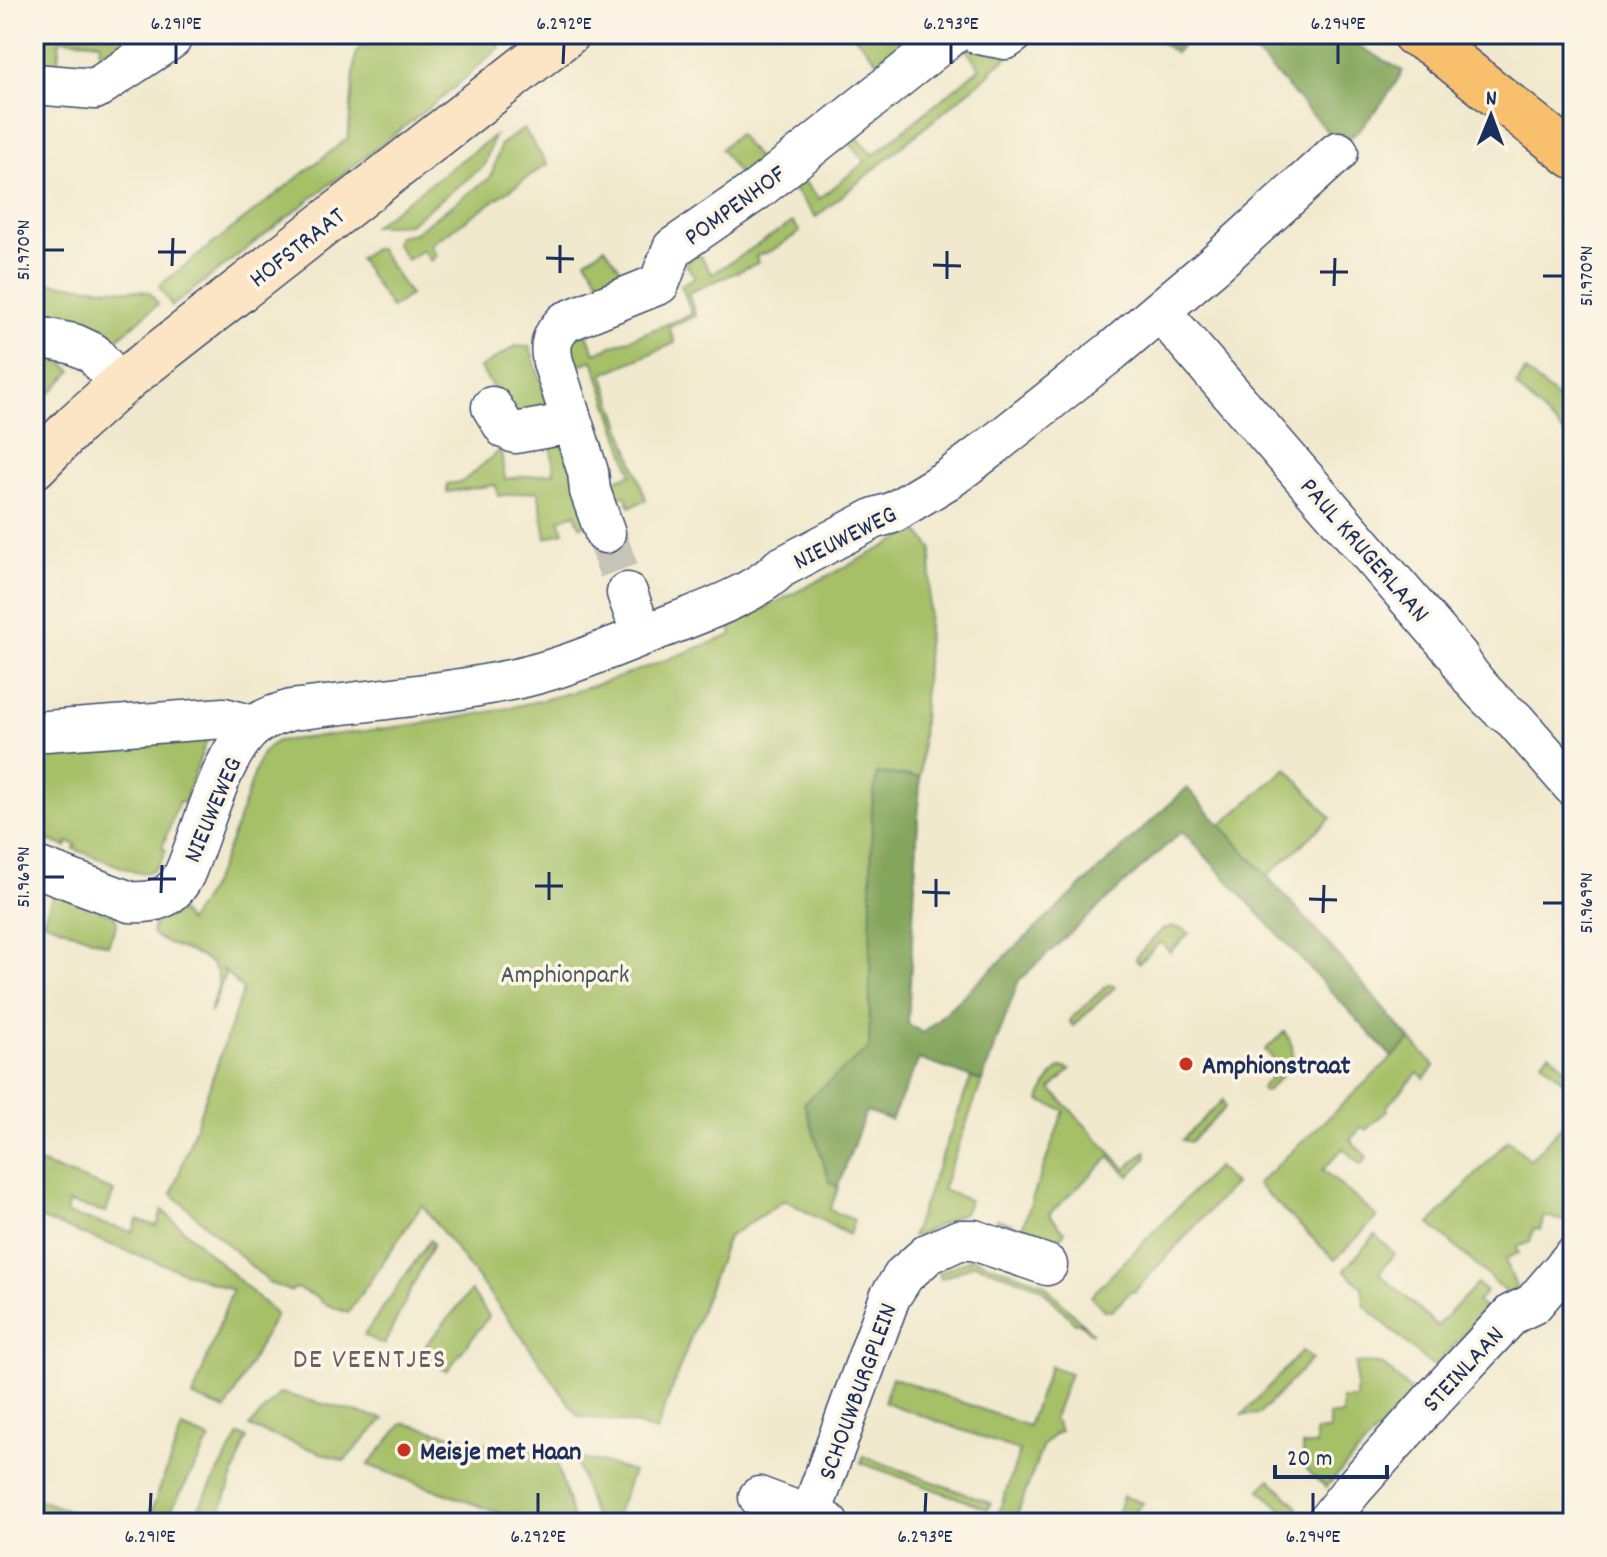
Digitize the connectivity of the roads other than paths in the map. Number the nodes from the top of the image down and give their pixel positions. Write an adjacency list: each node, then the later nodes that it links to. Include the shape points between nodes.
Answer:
1 (172, 34): 7 (street, via 95,89)
2 (567, 34): 12 (street, HOFSTRAAT)
3 (953, 34): 14 (street, POMPENHOF, via 757,190 673,248 659,284 565,322 555,332 550,346)
4 (979, 34): 5 (street, via 1006,39)
5 (1013, 34)
6 (1429, 37): 9 (main road)
7 (34, 84)
8 (1338, 152): 10 (street, NIEUWEWEG)
9 (1573, 156)
10 (1160, 311): 18 (street, NIEUWEWEG, via 950,478 738,595); 21 (street, PAUL KRUGERLAAN, via 1463,667)
11 (34, 336): 12 (street, via 93,353)
12 (120, 385): 15 (street, HOFSTRAAT)
13 (492, 407): 14 (street, via 505,428 515,433)
14 (572, 423): 16 (street, POMPENHOF)
15 (34, 467)
16 (605, 533)
17 (627, 593): 18 (street)
18 (642, 635): 19 (street, NIEUWEWEG, via 511,680 291,710)
19 (254, 726): 20 (street, NIEUWEWEG, via 224,718); 22 (street, NIEUWEWEG, via 225,767 187,868 163,897 130,902)
20 (46, 731)
21 (1573, 786)
22 (34, 866)
23 (1573, 1257): 27 (street, STEINLAAN, via 1533,1304 1512,1314 1434,1398)
24 (1047, 1265): 26 (street, SCHOUWBURGPLEIN, via 974,1240 959,1240 928,1254 904,1275 890,1297)
25 (759, 1497): 26 (street, SCHOUWBURGPLEIN)
26 (819, 1520)
27 (1326, 1523)

